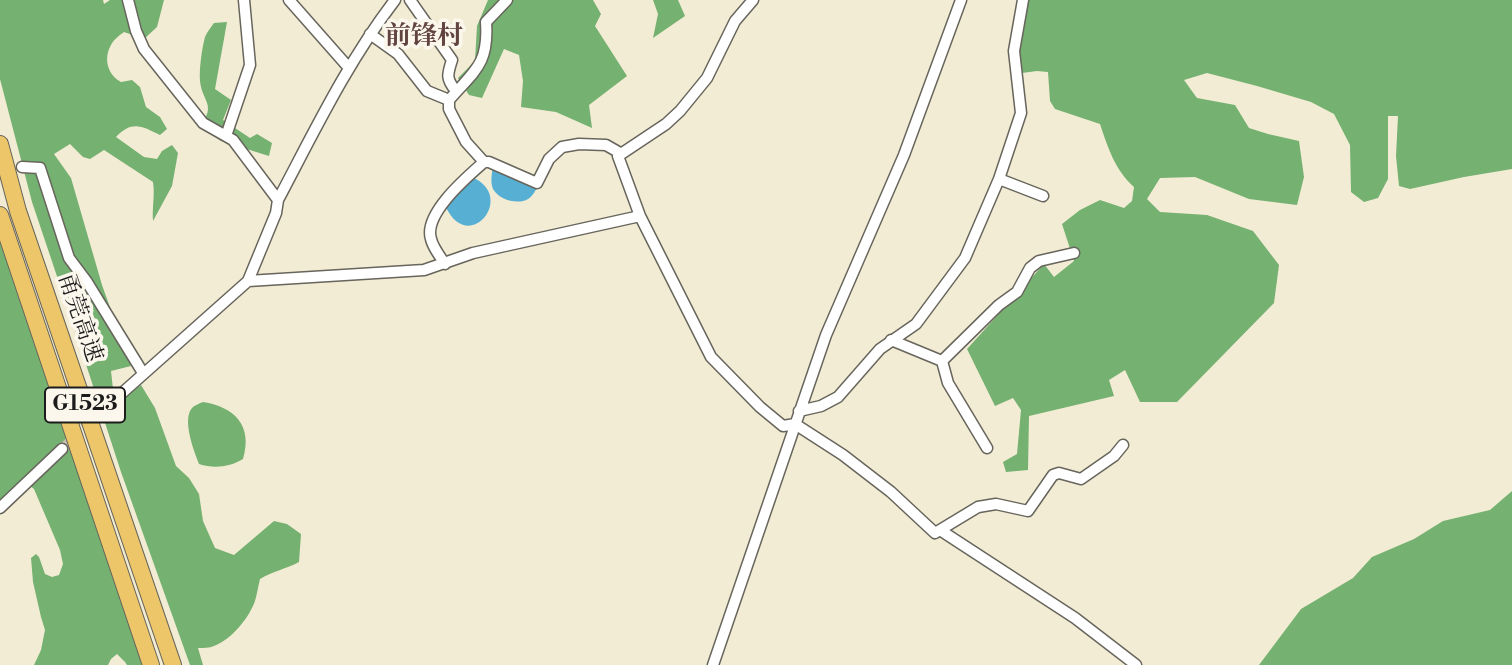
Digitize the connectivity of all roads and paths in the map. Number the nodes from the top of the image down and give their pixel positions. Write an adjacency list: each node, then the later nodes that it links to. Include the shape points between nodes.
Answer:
1 (128, 0): 13 (street, via 144,49 203,123)
2 (244, 0): 13 (street, via 250,65)
3 (289, 0): 11 (street)
4 (395, 0): 10 (street)
5 (410, 0): 12 (street, via 452,60 447,74)
6 (508, 0): 12 (street, via 486,22 480,65)
7 (753, 0): 15 (street, via 735,21 707,78 687,103 666,124)
8 (961, 0): 30 (street, via 904,155 826,335)
9 (1023, 0): 18 (street, via 1014,51 1021,113)
10 (370, 34): 11 (street); 12 (street, via 398,54 427,91)
11 (349, 68): 20 (street)
12 (452, 96): 16 (street, via 449,109 455,122)
13 (226, 136): 20 (street)
14 (0, 144): 38 (highway, 甬莞高速 / G1523, via 18,211)
15 (620, 153): 16 (street, via 606,145 562,147 549,159 537,183); 22 (street, via 618,159)
16 (484, 162): 24 (street, via 450,193 432,223 431,241)
17 (22, 167): 28 (street, via 40,168 69,258)
18 (999, 179): 19 (street); 26 (street, via 965,258 916,324)
19 (1043, 196)
20 (278, 200): 25 (street)
21 (0, 215): 37 (highway, 甬莞高速 / G1523)
22 (640, 216): 24 (street, via 473,253); 31 (street, via 711,356 783,426)
23 (1074, 253): 27 (street, via 1039,261 1030,268 1017,292)
24 (445, 264): 25 (street, via 424,270)
25 (248, 281): 28 (street)
26 (891, 340): 27 (street); 30 (street, via 838,397)
27 (942, 361): 33 (street, via 948,383)
28 (144, 373): 29 (street)
29 (103, 410)
30 (799, 411): 31 (street)
31 (795, 424): 36 (street, via 891,492 935,533); 39 (street)
32 (1123, 445): 36 (street, via 1114,457 1081,479 1053,475 1028,511 996,504 978,507)
33 (987, 448)
34 (62, 449): 35 (street)
35 (0, 508)
36 (940, 530): 40 (street, via 1075,618)
37 (151, 665)
38 (173, 665)
39 (713, 665)
40 (1136, 665)

